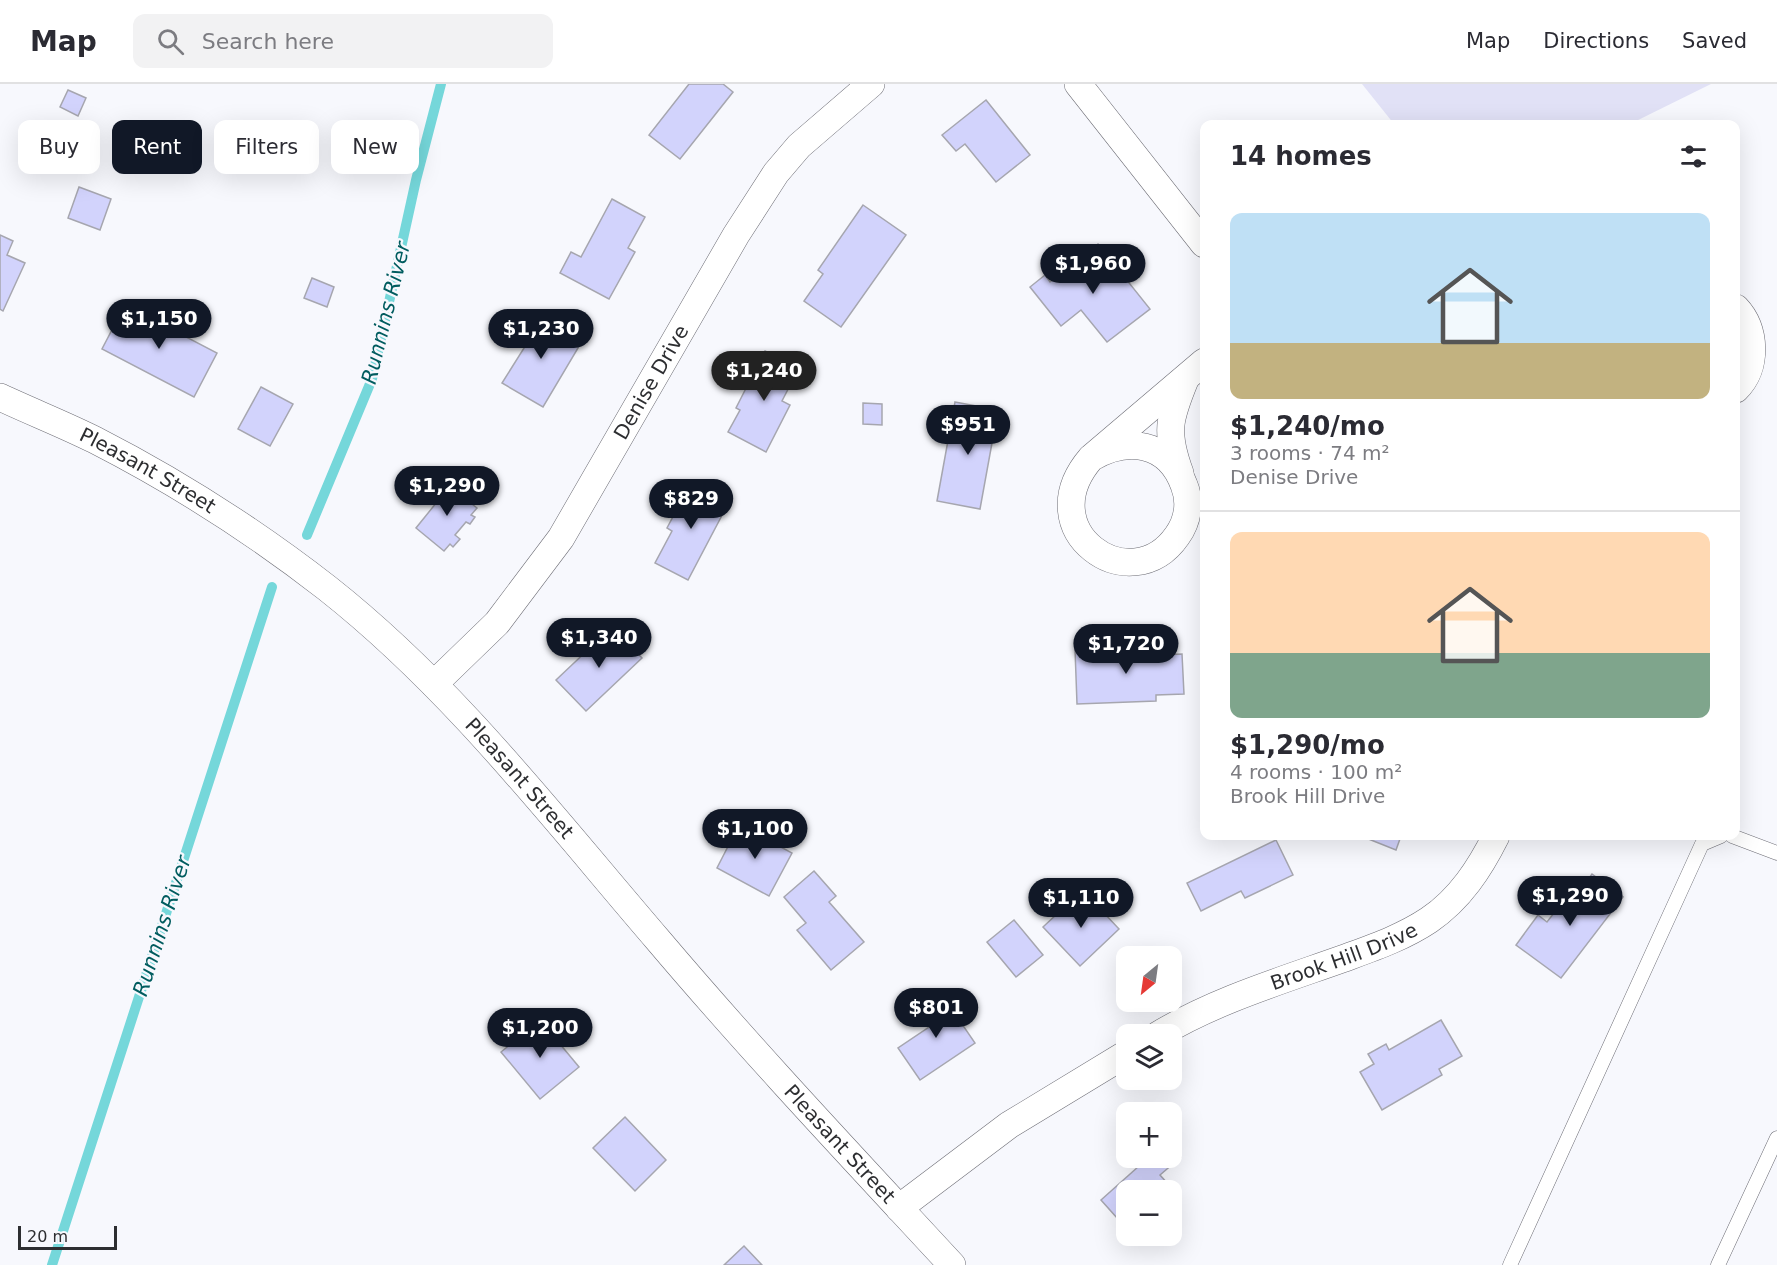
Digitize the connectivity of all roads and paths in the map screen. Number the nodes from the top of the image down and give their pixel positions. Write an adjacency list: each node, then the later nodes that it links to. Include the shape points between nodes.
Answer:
1 (871, 84): 10 (street, Denise Drive, via 806,139 776,173 561,538 497,623)
2 (1078, 84): 3 (street)
3 (1200, 239)
4 (1740, 315): 6 (street, via 1750,331 1752,350)
5 (1195, 370): 8 (street); 9 (street, via 1171,418 1170,447)
6 (1740, 382)
7 (0, 398): 10 (street, Pleasant Street, via 104,445 177,485 247,531 327,589)
8 (1091, 458): 9 (street, via 1109,448 1129,444 1149,448 1167,458); 9 (street, via 1074,483 1071,513 1089,547 1122,562 1158,555 1183,528 1188,511)
9 (1180, 474)
10 (434, 684): 18 (street, Pleasant Street, via 747,1042)
11 (1740, 839): 14 (lane)
12 (1494, 840): 15 (street, Brook Hill Drive, via 1459,894 1431,919 1396,939 1229,1000)
13 (1712, 840): 20 (lane, via 1702,844)
14 (1777, 853)
15 (1176, 1024)
16 (1116, 1060): 18 (street, via 1009,1125)
17 (1777, 1138): 21 (lane)
18 (899, 1208): 19 (street, Pleasant Street)
19 (952, 1265)
20 (1510, 1265)
21 (1718, 1265)

